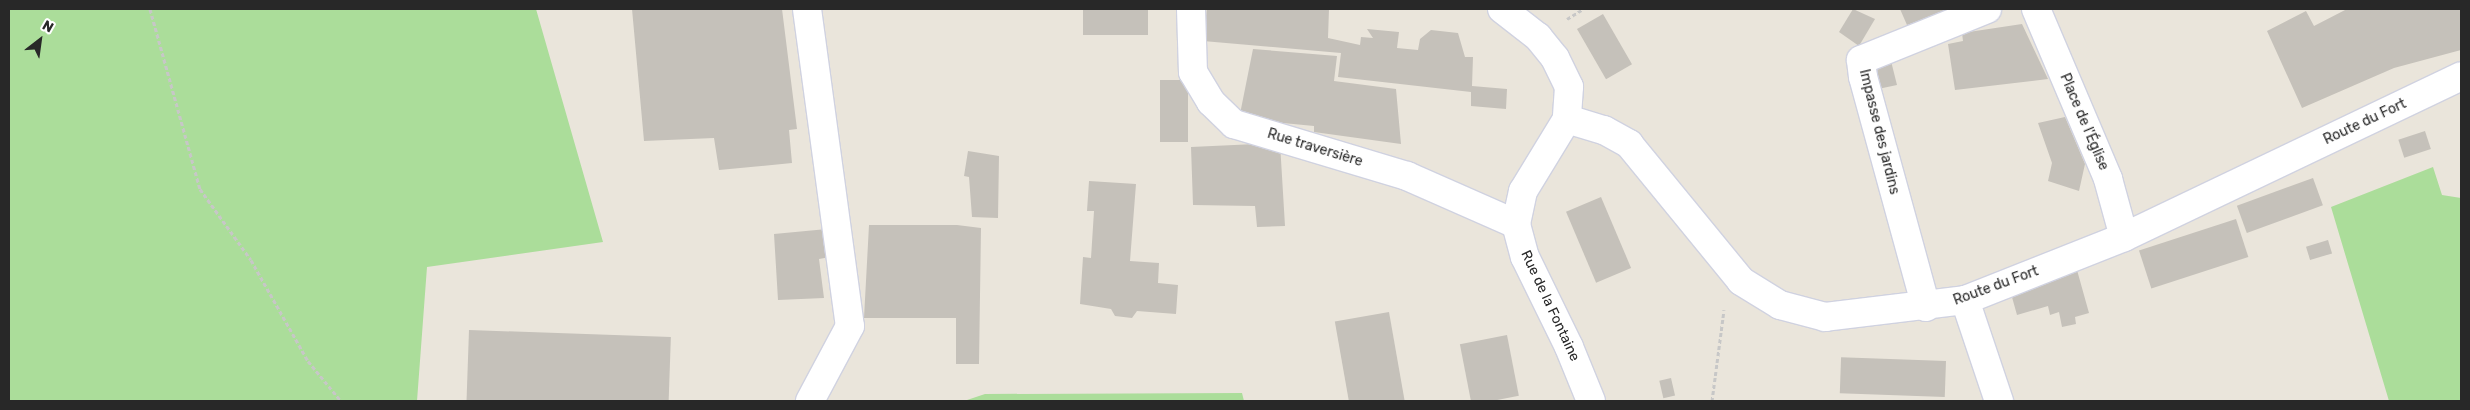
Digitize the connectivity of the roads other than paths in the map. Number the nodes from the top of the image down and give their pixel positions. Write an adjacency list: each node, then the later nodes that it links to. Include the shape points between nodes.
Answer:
1 (807, 9): 12 (street, via 850,326)
2 (1191, 9): 8 (street, Rue traversière, via 1193,72 1211,102 1234,124 1407,176)
3 (1502, 9): 7 (street, via 1538,36 1555,58 1569,87)
4 (1987, 9): 11 (street, Impasse des jardins, via 1861,60)
5 (2036, 9): 9 (street, Place de l'Église, via 2108,179)
6 (2461, 76): 9 (street, Route du Fort)
7 (1568, 119): 8 (street, Rue de la Fontaine, via 1523,191); 11 (street, Route du Fort, via 1604,130 1629,144 1741,281 1780,305 1825,317)
8 (1516, 224): 13 (street, Rue de la Fontaine, via 1525,257)
9 (2124, 237): 10 (street, Route du Fort)
10 (1965, 300): 11 (street, Route du Fort); 14 (street)
11 (1926, 307)
12 (810, 401)
13 (1591, 401)
14 (1999, 401)

